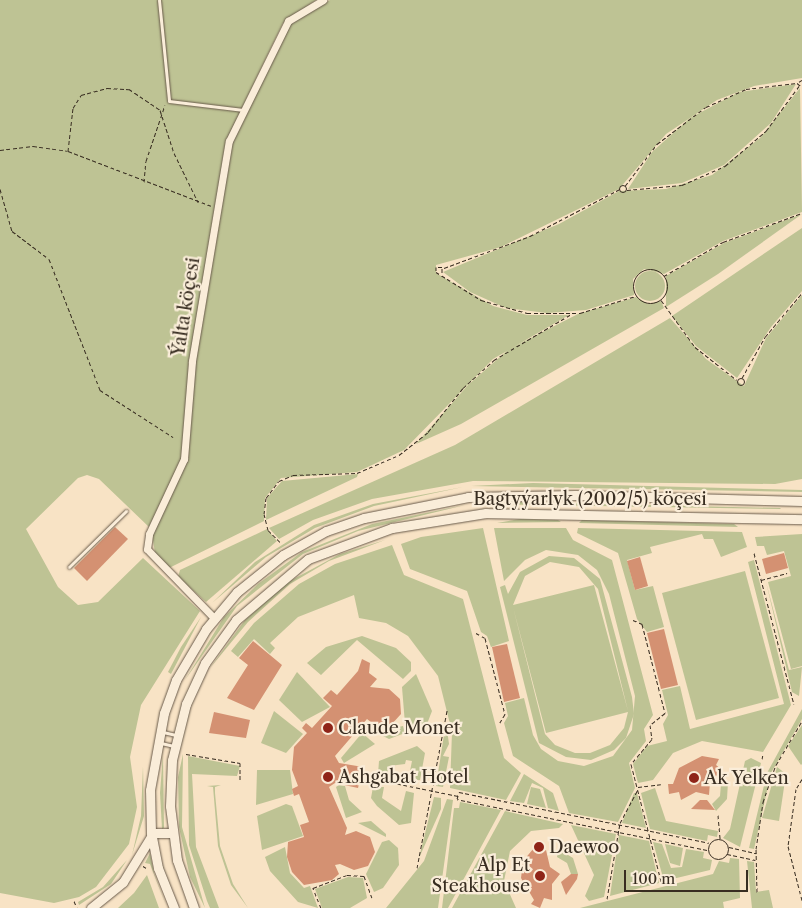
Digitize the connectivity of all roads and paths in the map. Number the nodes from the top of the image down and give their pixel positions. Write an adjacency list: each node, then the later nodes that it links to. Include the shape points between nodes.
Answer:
1 (158, 0): 6 (lane)
2 (323, 0): 8 (street, Ýalta köçesi, via 288,21)
3 (802, 80): 4 (path)
4 (797, 83): 5 (path); 12 (path, via 746,89 706,107 650,151)
5 (801, 86): 15 (path, via 766,130 725,166 682,185)
6 (169, 101): 7 (path); 8 (lane)
7 (160, 110): 10 (path, via 149,99 121,87 81,95 73,108); 11 (path, via 143,169); 16 (path, via 174,153)
8 (242, 110): 17 (street, Ýalta köçesi, via 222,164)
9 (0, 150): 10 (path, via 33,146)
10 (68, 151): 11 (path)
11 (144, 182): 16 (path)
12 (625, 186): 14 (path); 15 (path)
13 (0, 189): 28 (path, via 12,231 49,259 100,390)
14 (620, 189): 15 (path); 19 (path, via 530,236)
15 (627, 190)
16 (198, 202): 17 (path)
17 (216, 207): 37 (street, Ýalta köçesi, via 191,367 184,459 148,534 147,549)
18 (802, 213): 21 (path, via 723,242)
19 (443, 268): 20 (path); 20 (path, via 435,268)
20 (442, 272): 25 (path, via 469,293 506,309)
21 (664, 276): 23 (path, via 652,269 640,272 633,284); 24 (path, via 667,288)
22 (802, 293): 26 (path, via 765,337)
23 (636, 296): 24 (path, via 648,303); 25 (path)
24 (661, 300): 27 (path, via 689,341)
25 (573, 313): 32 (path, via 494,360 463,388 428,432 399,455 357,473 293,476 278,481 266,498 264,514 268,530)
26 (742, 378): 27 (path); 27 (path, via 743,385)
27 (738, 380)
28 (173, 437)
29 (799, 501): 31 (street); 37 (street, Bagtyýarlyk (2002/5) köçesi, via 500,495 410,506 344,524 299,545 253,578)
30 (126, 511): 34 (lane)
31 (798, 518): 45 (street, Bagtyýarlyk (2002/5) köçesi, via 499,512 414,522 350,540 290,571 236,620 198,674)
32 (280, 542)
33 (754, 553): 36 (path)
34 (69, 567)
35 (787, 573): 36 (path)
36 (761, 580): 40 (path)
37 (214, 618): 44 (street, Bagtyýarlyk (2002/5) köçesi, via 176,680)
38 (633, 620): 55 (path, via 642,624 664,713 650,725 652,739 631,764)
39 (476, 633): 43 (path, via 485,638 506,714)
40 (794, 704)
41 (447, 710): 56 (path)
42 (802, 722): 69 (path, via 772,773)
43 (500, 724)
44 (160, 731): 45 (lane); 46 (street, Bagtyýarlyk (2002/5) köçesi)
45 (177, 735): 47 (street, Bagtyýarlyk (2002/5) köçesi)
46 (157, 742): 47 (lane); 63 (street, Bagtyýarlyk (2002/5) köçesi, via 150,790)
47 (175, 746): 62 (street, Bagtyýarlyk (2002/5) köçesi)
48 (186, 754): 53 (path, via 240,763)
49 (764, 754): 50 (path)
50 (762, 759)
51 (365, 777): 56 (path)
52 (802, 779): 77 (path, via 796,789 788,846)
53 (240, 781)
54 (661, 784): 55 (path)
55 (638, 788): 59 (path); 60 (path)
56 (434, 791): 57 (path); 72 (path)
57 (458, 796): 59 (path, via 459,792); 61 (path, via 457,799)
58 (718, 816): 65 (path)
59 (619, 825): 60 (path); 61 (path)
60 (649, 831): 64 (path); 66 (path)
61 (618, 832): 64 (path); 76 (path)
62 (172, 833): 63 (street); 82 (street, Bagtyýarlyk (2002/5) köçesi)
63 (152, 834): 80 (street, via 123,882); 81 (street, Bagtyýarlyk (2002/5) köçesi)
64 (651, 839): 68 (path); 73 (path)
65 (719, 840): 66 (path, via 710,838); 67 (path, via 729,842)
66 (709, 843): 68 (path)
67 (728, 847): 69 (path); 70 (path)
68 (708, 850): 70 (path, via 707,855 726,859)
69 (756, 853): 71 (path)
70 (726, 854): 71 (path)
71 (756, 860): 74 (path)
72 (417, 868)
73 (662, 885)
74 (757, 892)
75 (372, 898): 83 (path, via 364,876 347,875 313,888)
76 (608, 899)
77 (802, 900)
78 (74, 901): 79 (path)
79 (77, 908)
80 (91, 908)
81 (174, 908)
82 (194, 908)
83 (321, 908)

